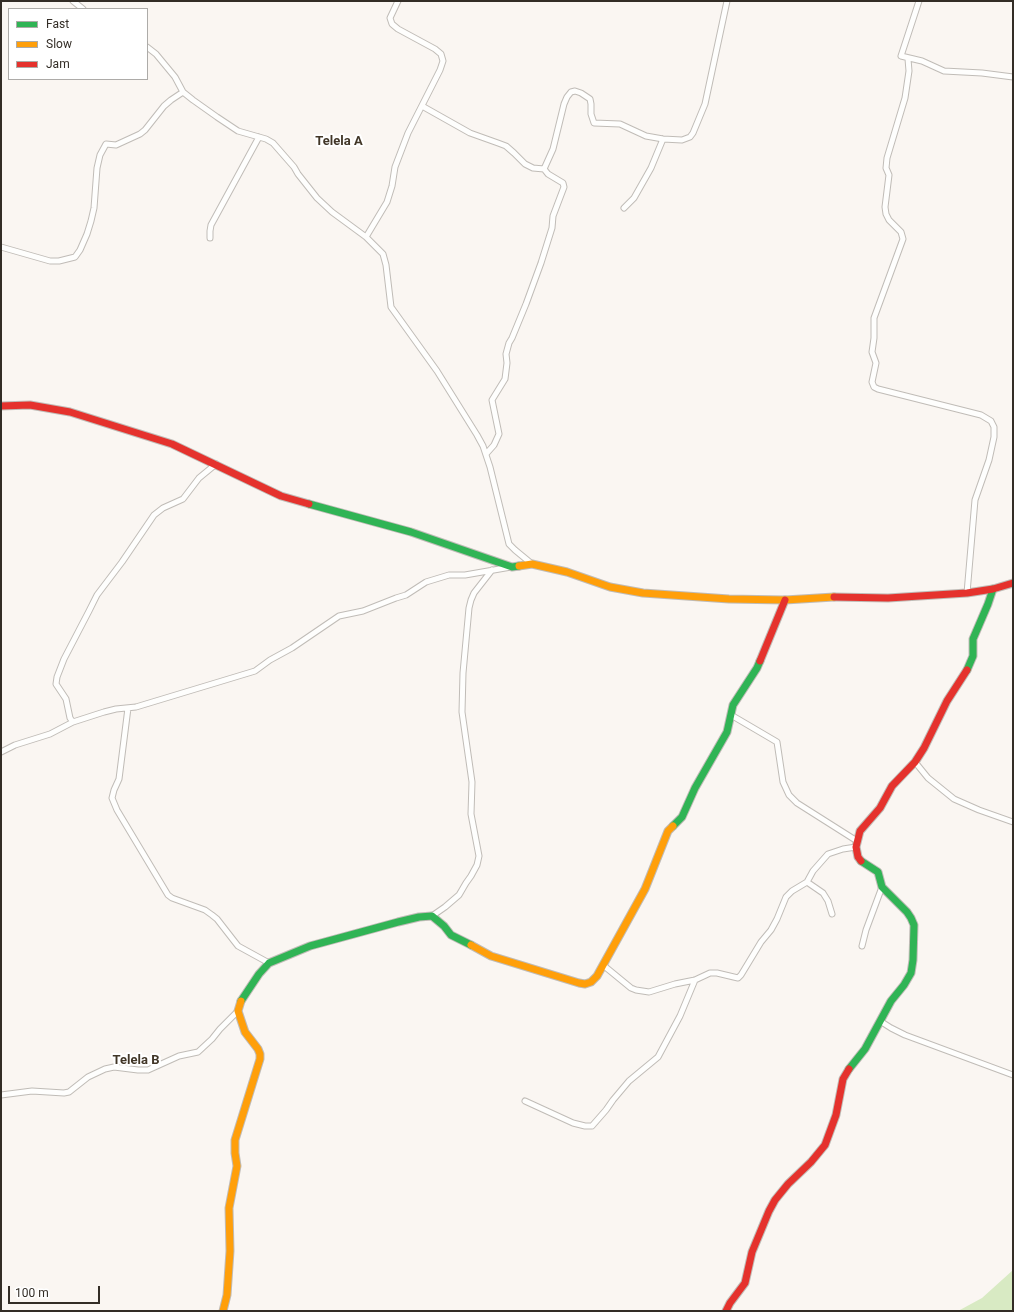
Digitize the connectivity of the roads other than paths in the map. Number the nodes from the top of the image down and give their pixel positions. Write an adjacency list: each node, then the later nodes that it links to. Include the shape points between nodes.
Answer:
1 (73, 1): 5 (street)
2 (398, 1): 10 (street, via 390,18 392,24 435,49 442,56 440,70)
3 (727, 1): 12 (street, via 705,104 693,133 682,140)
4 (919, 1): 7 (street, via 901,56)
5 (82, 8)
6 (148, 48): 9 (street, via 161,59)
7 (908, 58): 8 (street, via 944,70); 26 (street, via 905,98 886,168 889,175 886,214 903,239 874,318 872,352 876,363 872,382 878,389 981,414 991,421 994,427 989,460 975,500)
8 (1013, 77)
9 (183, 92): 11 (street, via 229,125); 17 (street, via 164,106 140,134 116,145 106,144 100,154 97,168 91,221 75,257 50,261)
10 (422, 106): 13 (street, via 470,133 506,146 533,168); 15 (street, via 395,167 387,202)
11 (259, 137): 15 (street, via 276,146 317,198); 16 (street, via 211,225)
12 (663, 139): 13 (street, via 646,136 620,124 594,123 590,99 581,93 571,92 564,104 553,149); 14 (street, via 651,168 634,198)
13 (544, 169): 19 (street, via 563,183 564,187 553,216 541,263 507,348 505,379 492,400 499,434)
14 (624, 208)
15 (366, 237): 19 (street, via 385,258 391,307 437,371)
16 (210, 238)
17 (1, 247)
18 (1, 406): 20 (street, via 30,405 70,412 172,444)
19 (486, 454): 21 (street, via 509,544)
20 (216, 464): 22 (street, via 281,496 410,532); 30 (street, via 199,478 183,499 162,508 154,515 97,595 57,677 56,684 66,699)
21 (532, 564): 22 (street); 27 (street, via 567,572 610,587 643,593)
22 (512, 567): 23 (street)
23 (492, 570): 28 (street, via 449,575 426,582 406,594 363,611 339,616 255,671); 38 (street, via 471,600 463,673 462,712 472,782 471,814 479,856 477,866 459,895)
24 (1013, 583): 25 (street)
25 (993, 589): 26 (street); 32 (street, via 978,625 969,667 947,701 924,748)
26 (967, 593): 27 (street)
27 (785, 600): 29 (street, via 757,668 733,705)
28 (128, 708): 30 (street, via 104,712); 40 (street, via 119,779 112,798 116,810 164,890 172,898 205,910 217,919 238,946)
29 (731, 715): 34 (street, via 777,742 784,782 789,795); 41 (street, via 727,732 682,816 668,830 645,889)
30 (73, 722): 31 (street, via 50,734)
31 (1, 752)
32 (914, 762): 33 (street, via 928,778 954,799); 34 (street, via 892,786 880,808 860,831)
33 (1013, 822)
34 (856, 844): 35 (street, via 828,854); 36 (street, via 858,857 878,872)
35 (807, 882): 37 (street, via 823,893); 42 (street, via 792,890 786,897 774,925 738,978 710,973)
36 (882, 887): 39 (street); 44 (street, via 907,912 914,925 910,973)
37 (832, 914)
38 (432, 916): 40 (street, via 326,940); 41 (street, via 456,939 491,956 558,977 585,984 597,976)
39 (862, 946)
40 (269, 963): 43 (street, via 252,984)
41 (603, 965): 42 (street, via 631,988 650,992)
42 (695, 980): 47 (street, via 680,1016 658,1057 624,1087 592,1126 573,1123)
43 (238, 1011): 46 (street, via 198,1052 179,1056 152,1069 105,1068 69,1092 32,1091); 48 (street, via 245,1032 258,1049 260,1059 235,1140 237,1166 229,1208 230,1251 227,1294)
44 (880, 1021): 45 (street, via 898,1032); 49 (street, via 865,1049 843,1079 836,1115 824,1145 788,1184 769,1211 752,1252 745,1283)
45 (1013, 1075)
46 (1, 1095)
47 (525, 1101)
48 (223, 1311)
49 (726, 1311)

